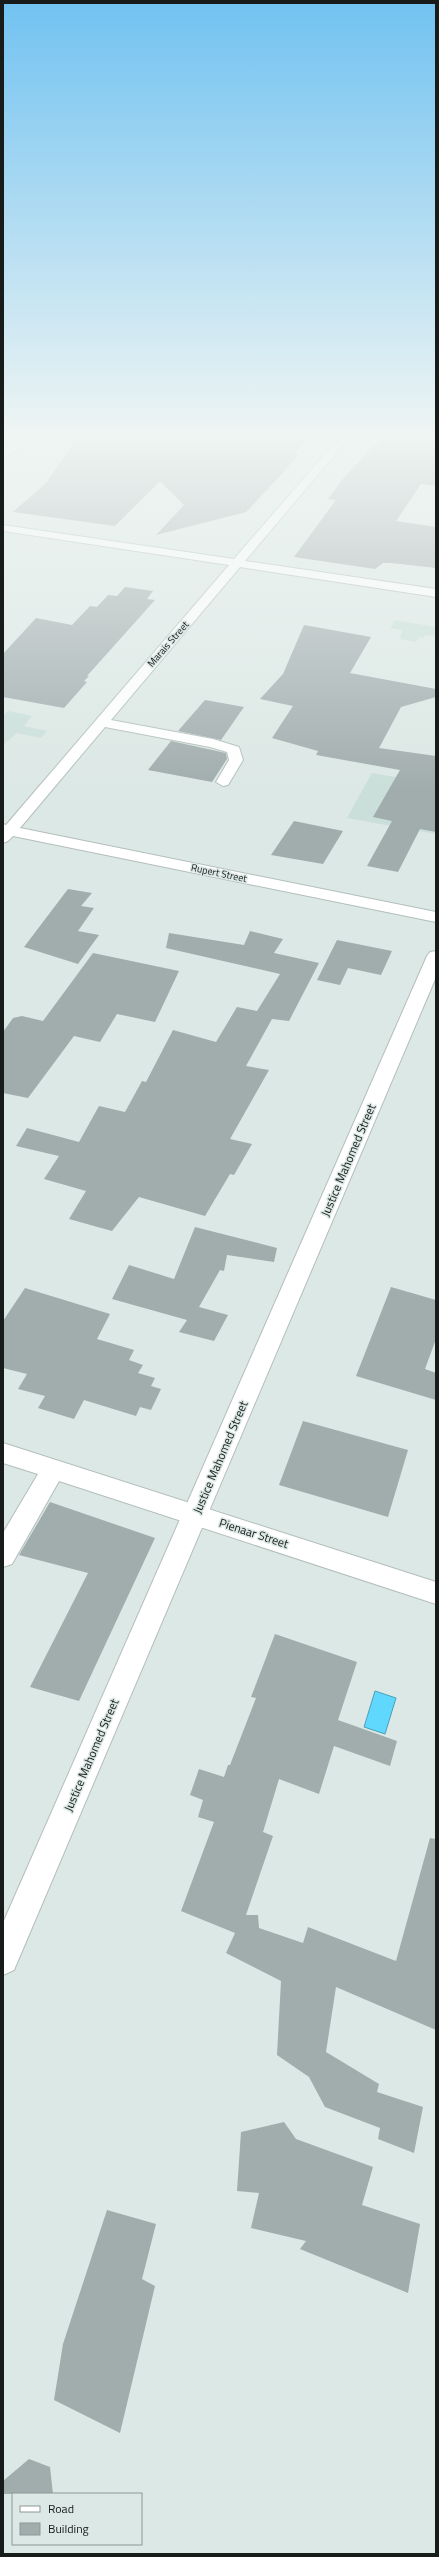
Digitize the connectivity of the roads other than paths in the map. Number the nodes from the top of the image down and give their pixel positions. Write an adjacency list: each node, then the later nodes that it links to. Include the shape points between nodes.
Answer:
1 (160, 551): 3 (street)
2 (248, 551): 3 (street, Marais Street)
3 (238, 563): 4 (street); 5 (street, Marais Street)
4 (436, 593)
5 (102, 722): 6 (street, via 213,743 234,750 236,760); 7 (street, Marais Street)
6 (223, 782)
7 (5, 832): 8 (street, Rupert Street)
8 (436, 917)
9 (436, 956): 12 (main road, Justice Mahomed Street)
10 (3, 1453): 11 (street, Pienaar Street)
11 (53, 1469): 12 (street, Pienaar Street); 13 (street)
12 (196, 1514): 14 (street, Pienaar Street); 15 (main road, Justice Mahomed Street)
13 (3, 1556)
14 (436, 1593)
15 (3, 1959)

